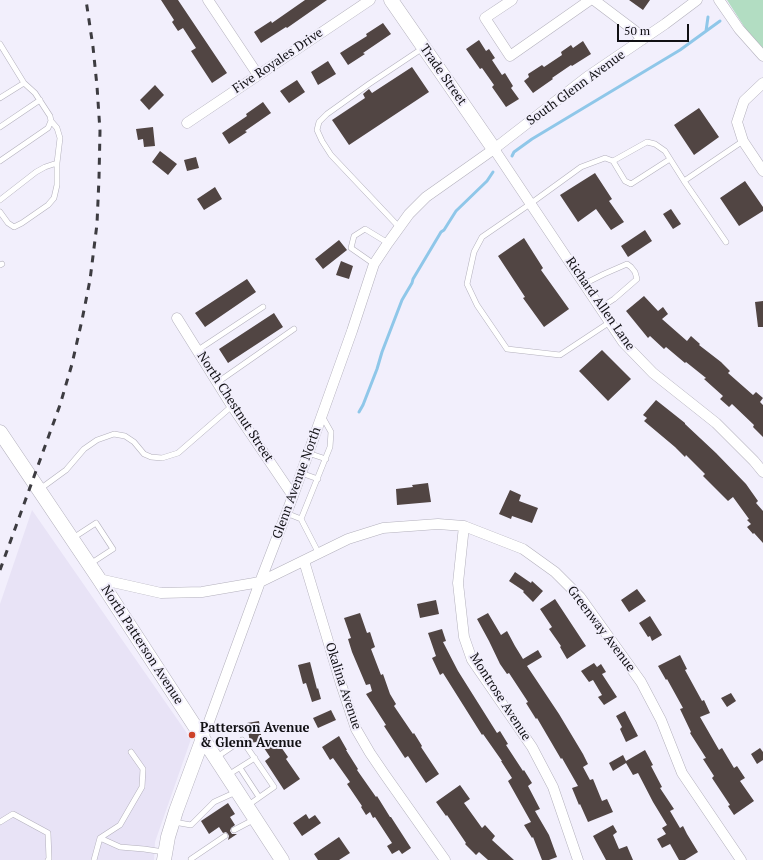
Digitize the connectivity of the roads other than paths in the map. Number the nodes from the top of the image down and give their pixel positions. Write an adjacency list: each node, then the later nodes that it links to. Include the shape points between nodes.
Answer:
1 (208, 0): 13 (street)
2 (370, 0): 13 (street, Five Royales Drive)
3 (391, 0): 11 (main road, Trade Street)
4 (512, 0): 5 (street, via 485,18 510,56)
5 (590, 0)
6 (594, 0): 9 (street, via 635,31)
7 (697, 0): 9 (street, South Glenn Avenue)
8 (719, 0): 12 (street, via 739,29)
9 (642, 40): 22 (street, South Glenn Avenue, via 587,78)
10 (0, 44): 14 (lane)
11 (424, 48): 22 (main road, Trade Street); 32 (lane, via 327,114 319,122 317,130 331,155)
12 (763, 56)
13 (258, 75): 19 (street, Five Royales Drive)
14 (24, 83): 16 (lane); 17 (lane)
15 (763, 83): 21 (street, via 744,101 737,122)
16 (0, 98)
17 (40, 100): 18 (lane); 20 (lane)
18 (51, 121): 24 (lane, via 48,128); 26 (lane, via 57,128 60,138)
19 (186, 123)
20 (0, 127)
21 (743, 141): 27 (street); 28 (lane)
22 (494, 149): 30 (street, Richard Allen Lane); 32 (street, Glenn Avenue North, via 426,197)
23 (670, 159): 25 (lane, via 665,151 647,142); 25 (lane, via 631,184 626,181); 28 (lane)
24 (0, 161)
25 (613, 161): 30 (lane, via 605,158 581,167)
26 (56, 163): 29 (lane, via 36,172); 31 (lane, via 57,185 54,198 48,205 14,227)
27 (763, 171)
28 (684, 181): 33 (lane)
29 (0, 200)
30 (530, 204): 36 (street, Richard Allen Lane); 40 (lane, via 482,237 476,247 467,284 477,305 507,349 521,351 560,354)
31 (0, 212)
32 (400, 227): 34 (street, Glenn Avenue North)
33 (726, 242)
34 (388, 243): 35 (street, Glenn Avenue North); 35 (lane, via 365,229 354,236 351,248)
35 (374, 264): 45 (street, Glenn Avenue North)
36 (584, 284): 38 (street, Richard Allen Lane); 38 (lane, via 627,264 635,272 637,279)
37 (263, 308): 42 (lane)
38 (600, 308): 40 (street, Richard Allen Lane)
39 (177, 318): 42 (street, North Chestnut Street)
40 (610, 322): 49 (street, Richard Allen Lane, via 623,342 653,373 716,423)
41 (294, 329): 43 (lane)
42 (198, 350): 43 (street, North Chestnut Street)
43 (218, 382): 44 (street, North Chestnut Street)
44 (232, 406): 52 (lane, via 178,453 162,458 144,454 134,442 124,436 114,434 97,440 84,449 66,470); 53 (street, North Chestnut Street)
45 (322, 415): 47 (street, Glenn Avenue North); 48 (lane, via 331,432)
46 (0, 432): 52 (main road, North Patterson Avenue)
47 (308, 453): 48 (lane); 50 (street, Glenn Avenue North)
48 (326, 459): 51 (lane)
49 (763, 472)
50 (301, 473): 51 (lane); 53 (street, Glenn Avenue North)
51 (318, 479): 55 (lane)
52 (39, 490): 57 (main road, North Patterson Avenue)
53 (293, 496): 54 (street, Glenn Avenue North)
54 (286, 513): 55 (lane); 62 (street, Glenn Avenue North)
55 (302, 520): 58 (lane)
56 (464, 526): 58 (street, Greenway Avenue, via 438,524 383,528 348,540); 84 (street, Montrose Avenue, via 458,583 464,637 472,660 532,747 553,787); 85 (street, Greenway Avenue, via 523,549 555,572 580,597 641,682 661,720 682,773)
57 (72, 539): 60 (main road, North Patterson Avenue); 60 (lane, via 96,523 113,549)
58 (319, 554): 59 (street, Greenway Avenue)
59 (304, 561): 62 (street, Greenway Avenue); 83 (street, Okalina Avenue, via 356,729)
60 (89, 565): 61 (main road, North Patterson Avenue)
61 (99, 579): 62 (street, Greenway Avenue, via 161,593 202,592); 63 (main road, North Patterson Avenue)
62 (260, 582): 63 (street, Glenn Avenue North)
63 (203, 738): 65 (main road, North Patterson Avenue); 73 (main road, Glenn Avenue North)
64 (131, 752): 77 (lane, via 143,769 142,787 120,825)
65 (215, 758): 66 (lane, via 242,740); 68 (main road, North Patterson Avenue)
66 (255, 758): 67 (lane); 70 (lane, via 274,787)
67 (240, 768): 68 (lane); 70 (lane)
68 (227, 776): 69 (main road, North Patterson Avenue)
69 (237, 792): 71 (main road, North Patterson Avenue); 73 (lane, via 214,802 191,825)
70 (259, 797): 71 (lane)
71 (247, 806): 72 (main road, North Patterson Avenue)
72 (255, 819): 75 (lane); 82 (main road, North Patterson Avenue)
73 (173, 821): 78 (main road, Glenn Avenue North)
74 (0, 822): 79 (lane, via 13,814 48,833)
75 (234, 830)
76 (225, 836): 81 (lane)
77 (100, 838): 78 (lane, via 120,846 144,849); 80 (lane)
78 (165, 856)
79 (48, 860)
80 (94, 860)
81 (189, 860)
82 (282, 860)
83 (445, 860)
84 (578, 860)
85 (741, 860)

